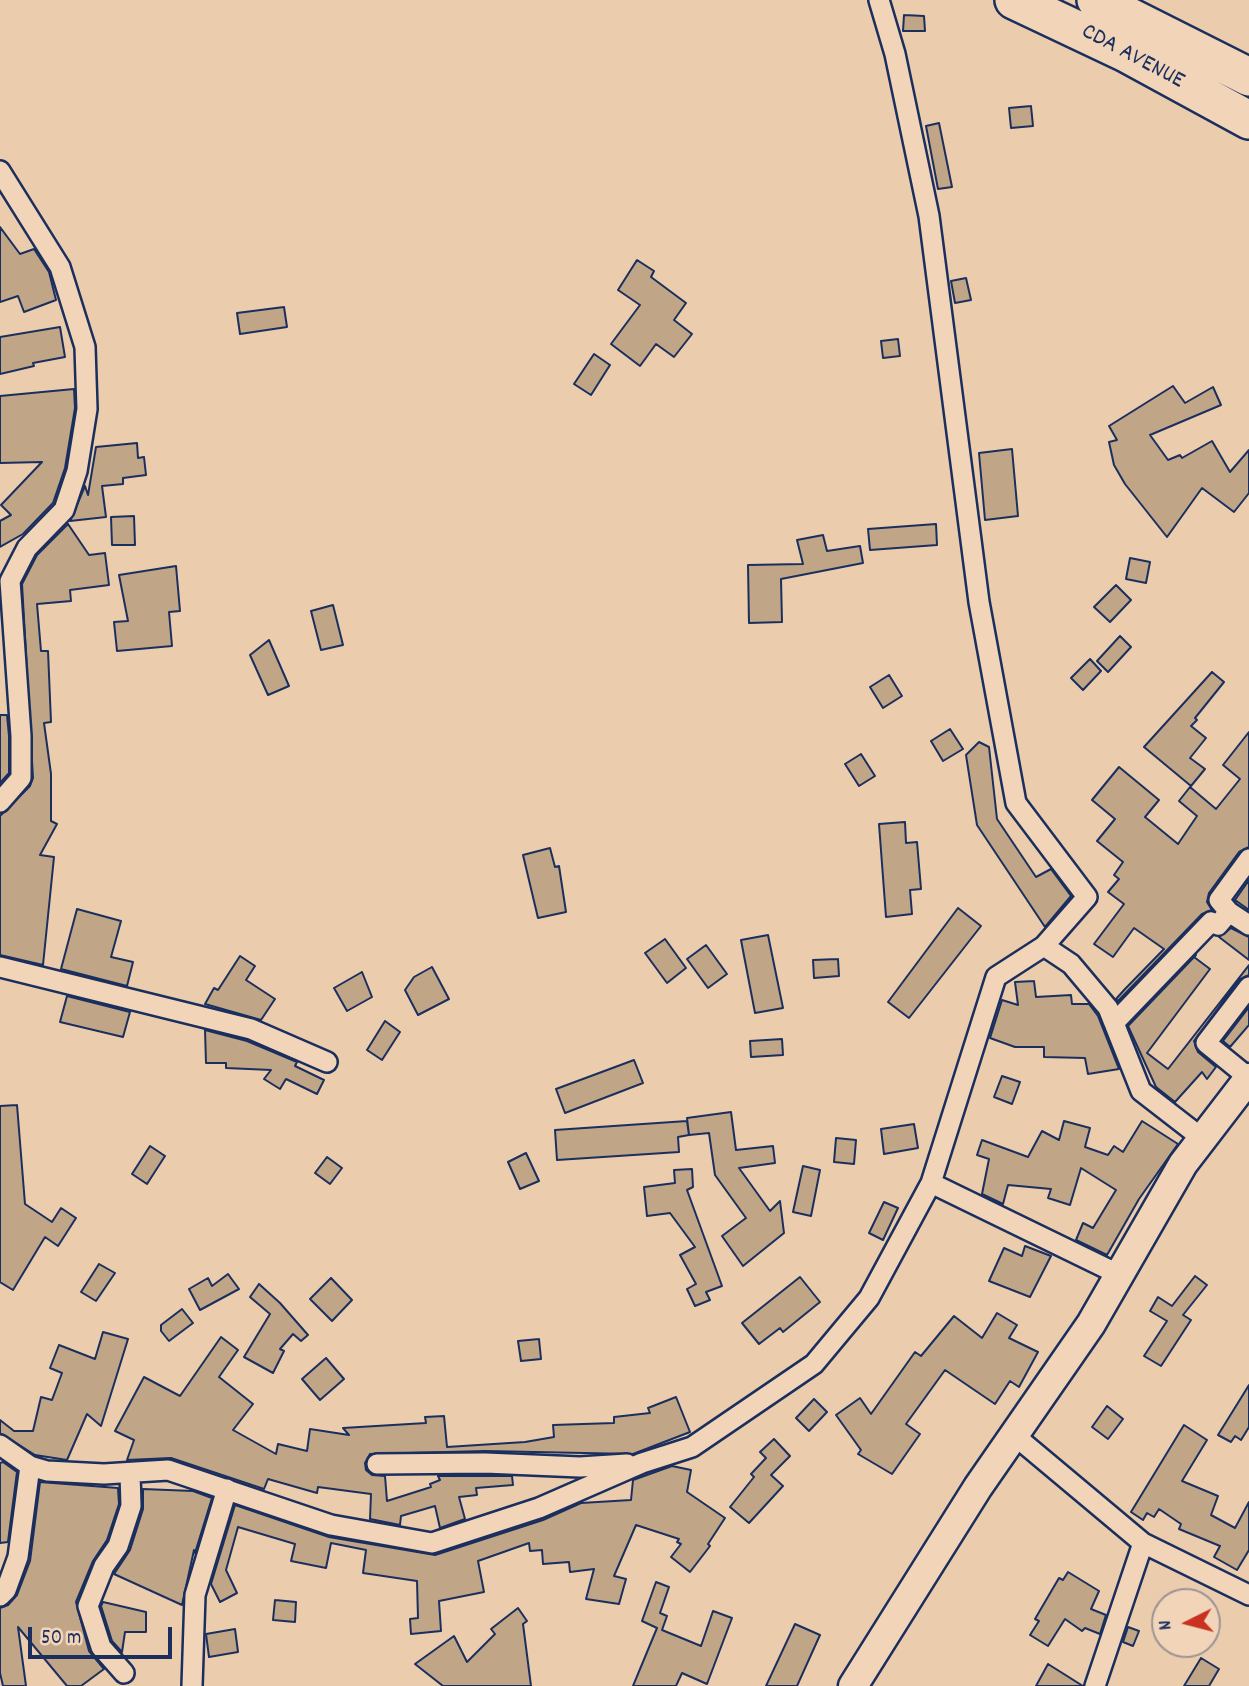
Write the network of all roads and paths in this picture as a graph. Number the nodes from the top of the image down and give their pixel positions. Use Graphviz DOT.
graph roads {
  1 [pos="879,0"];
  2 [pos="1014,0"];
  3 [pos="1060,0"];
  4 [pos="1096,0"];
  5 [pos="1110,0"];
  6 [pos="1249,69"];
  7 [pos="1249,77"];
  8 [pos="1249,98"];
  9 [pos="1249,120"];
  10 [pos="0,171"];
  11 [pos="0,802"];
  12 [pos="1249,859"];
  13 [pos="1229,912"];
  14 [pos="1249,925"];
  15 [pos="1044,946"];
  16 [pos="0,967"];
  17 [pos="1249,987"];
  18 [pos="1114,1023"];
  19 [pos="327,1062"];
  20 [pos="1249,1078"];
  21 [pos="1203,1139"];
  22 [pos="931,1183"];
  23 [pos="1120,1275"];
  24 [pos="1014,1435"];
  25 [pos="0,1445"];
  26 [pos="642,1463"];
  27 [pos="377,1464"];
  28 [pos="30,1466"];
  29 [pos="130,1473"];
  30 [pos="227,1489"];
  31 [pos="1143,1543"];
  32 [pos="1249,1595"];
  33 [pos="0,1596"];
  34 [pos="124,1673"];
  35 [pos="192,1686"];
  36 [pos="853,1686"];
  37 [pos="1095,1686"];
  1 -- 15 [label="street"];
  2 -- 9 [label="highway, CDA AVENUE"];
  3 -- 8 [label="highway"];
  4 -- 7 [label="highway"];
  5 -- 6 [label="highway, CDA AVENUE"];
  10 -- 11 [label="street"];
  12 -- 13 [label="street"];
  13 -- 14 [label="street"];
  13 -- 18 [label="street"];
  15 -- 18 [label="street"];
  15 -- 22 [label="street"];
  16 -- 19 [label="street"];
  17 -- 20 [label="street"];
  18 -- 21 [label="street"];
  20 -- 21 [label="main road"];
  21 -- 23 [label="main road"];
  22 -- 23 [label="street"];
  22 -- 26 [label="street"];
  23 -- 24 [label="main road"];
  24 -- 31 [label="street"];
  24 -- 36 [label="main road"];
  25 -- 28 [label="street"];
  26 -- 27 [label="street"];
  26 -- 30 [label="street"];
  28 -- 29 [label="street"];
  28 -- 33 [label="street"];
  29 -- 30 [label="street"];
  29 -- 34 [label="street"];
  30 -- 35 [label="street"];
  31 -- 32 [label="street"];
  31 -- 37 [label="street"];
}
